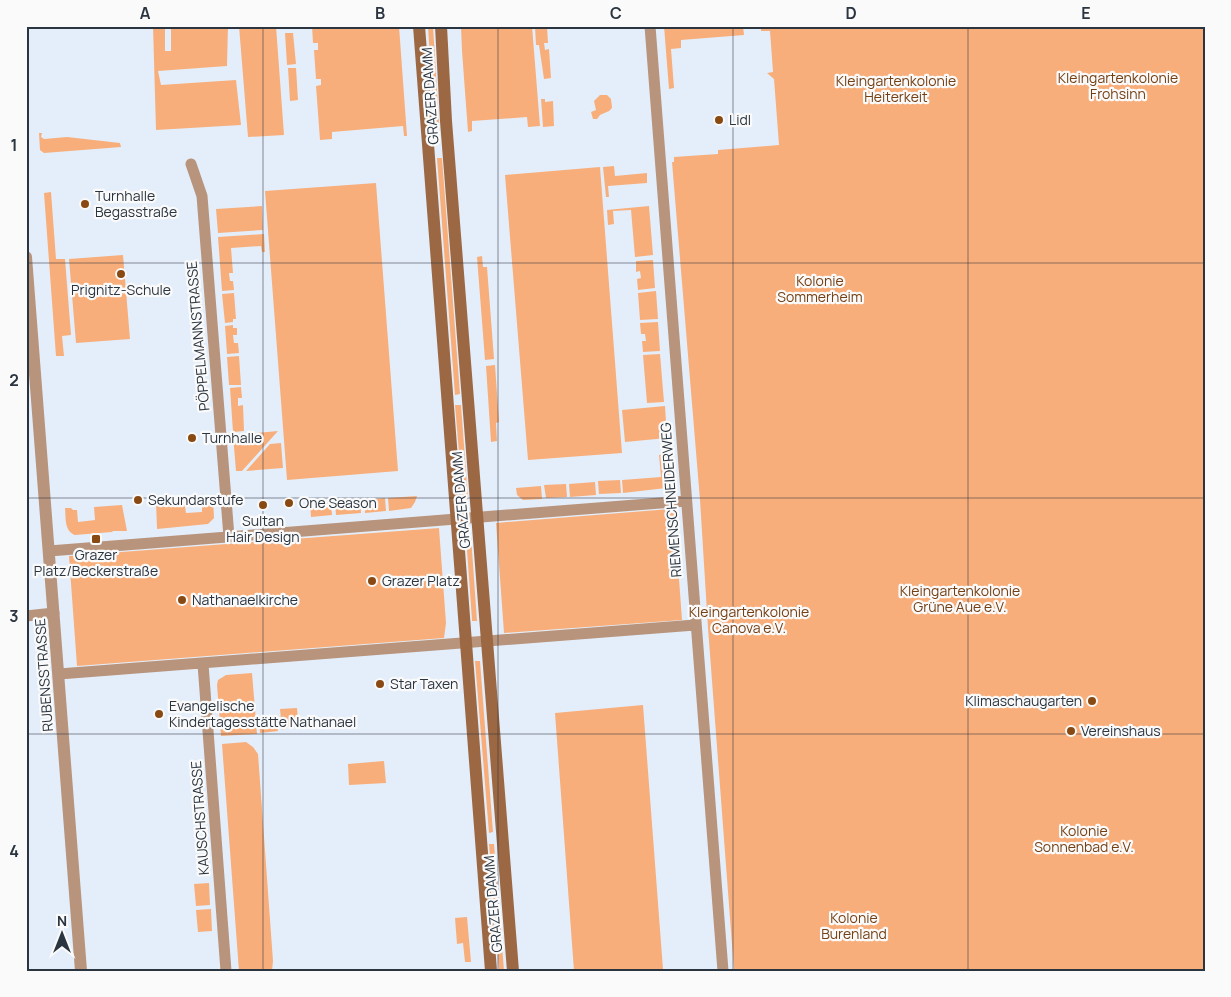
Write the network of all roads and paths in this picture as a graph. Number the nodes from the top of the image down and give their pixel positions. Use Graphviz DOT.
graph roads {
  1 [pos="419,26"];
  2 [pos="441,26"];
  3 [pos="650,26"];
  4 [pos="448,139"];
  5 [pos="427,141"];
  6 [pos="191,164"];
  7 [pos="26,257"];
  8 [pos="686,501"];
  9 [pos="477,518"];
  10 [pos="457,519"];
  11 [pos="229,536"];
  12 [pos="49,551"];
  13 [pos="54,613"];
  14 [pos="26,616"];
  15 [pos="695,625"];
  16 [pos="487,642"];
  17 [pos="466,644"];
  18 [pos="203,664"];
  19 [pos="59,674"];
  20 [pos="82,971"];
  21 [pos="226,971"];
  22 [pos="491,971"];
  23 [pos="513,971"];
  24 [pos="723,971"];
  1 -- 5 [label="main road, GRAZER DAMM"];
  2 -- 4 [label="main road, GRAZER DAMM"];
  3 -- 8 [label="street, RIEMENSCHNEIDERWEG"];
  4 -- 5 [label="main road"];
  4 -- 9 [label="main road, GRAZER DAMM"];
  5 -- 10 [label="main road, GRAZER DAMM"];
  6 -- 11 [label="street, PÖPPELMANNSTRASSE"];
  7 -- 12 [label="street, RUBENSSTRASSE"];
  8 -- 9 [label="street"];
  8 -- 15 [label="street, RIEMENSCHNEIDERWEG"];
  9 -- 10 [label="street"];
  9 -- 16 [label="main road, GRAZER DAMM"];
  10 -- 11 [label="street"];
  10 -- 17 [label="main road, GRAZER DAMM"];
  11 -- 12 [label="street"];
  12 -- 13 [label="street, RUBENSSTRASSE"];
  13 -- 14 [label="street"];
  13 -- 19 [label="street, RUBENSSTRASSE"];
  15 -- 16 [label="street"];
  15 -- 24 [label="street, RIEMENSCHNEIDERWEG"];
  16 -- 17 [label="street"];
  16 -- 23 [label="main road, GRAZER DAMM"];
  17 -- 18 [label="street"];
  17 -- 22 [label="main road, GRAZER DAMM"];
  18 -- 19 [label="street"];
  18 -- 21 [label="street, KAUSCHSTRASSE"];
  19 -- 20 [label="street, RUBENSSTRASSE"];
}
